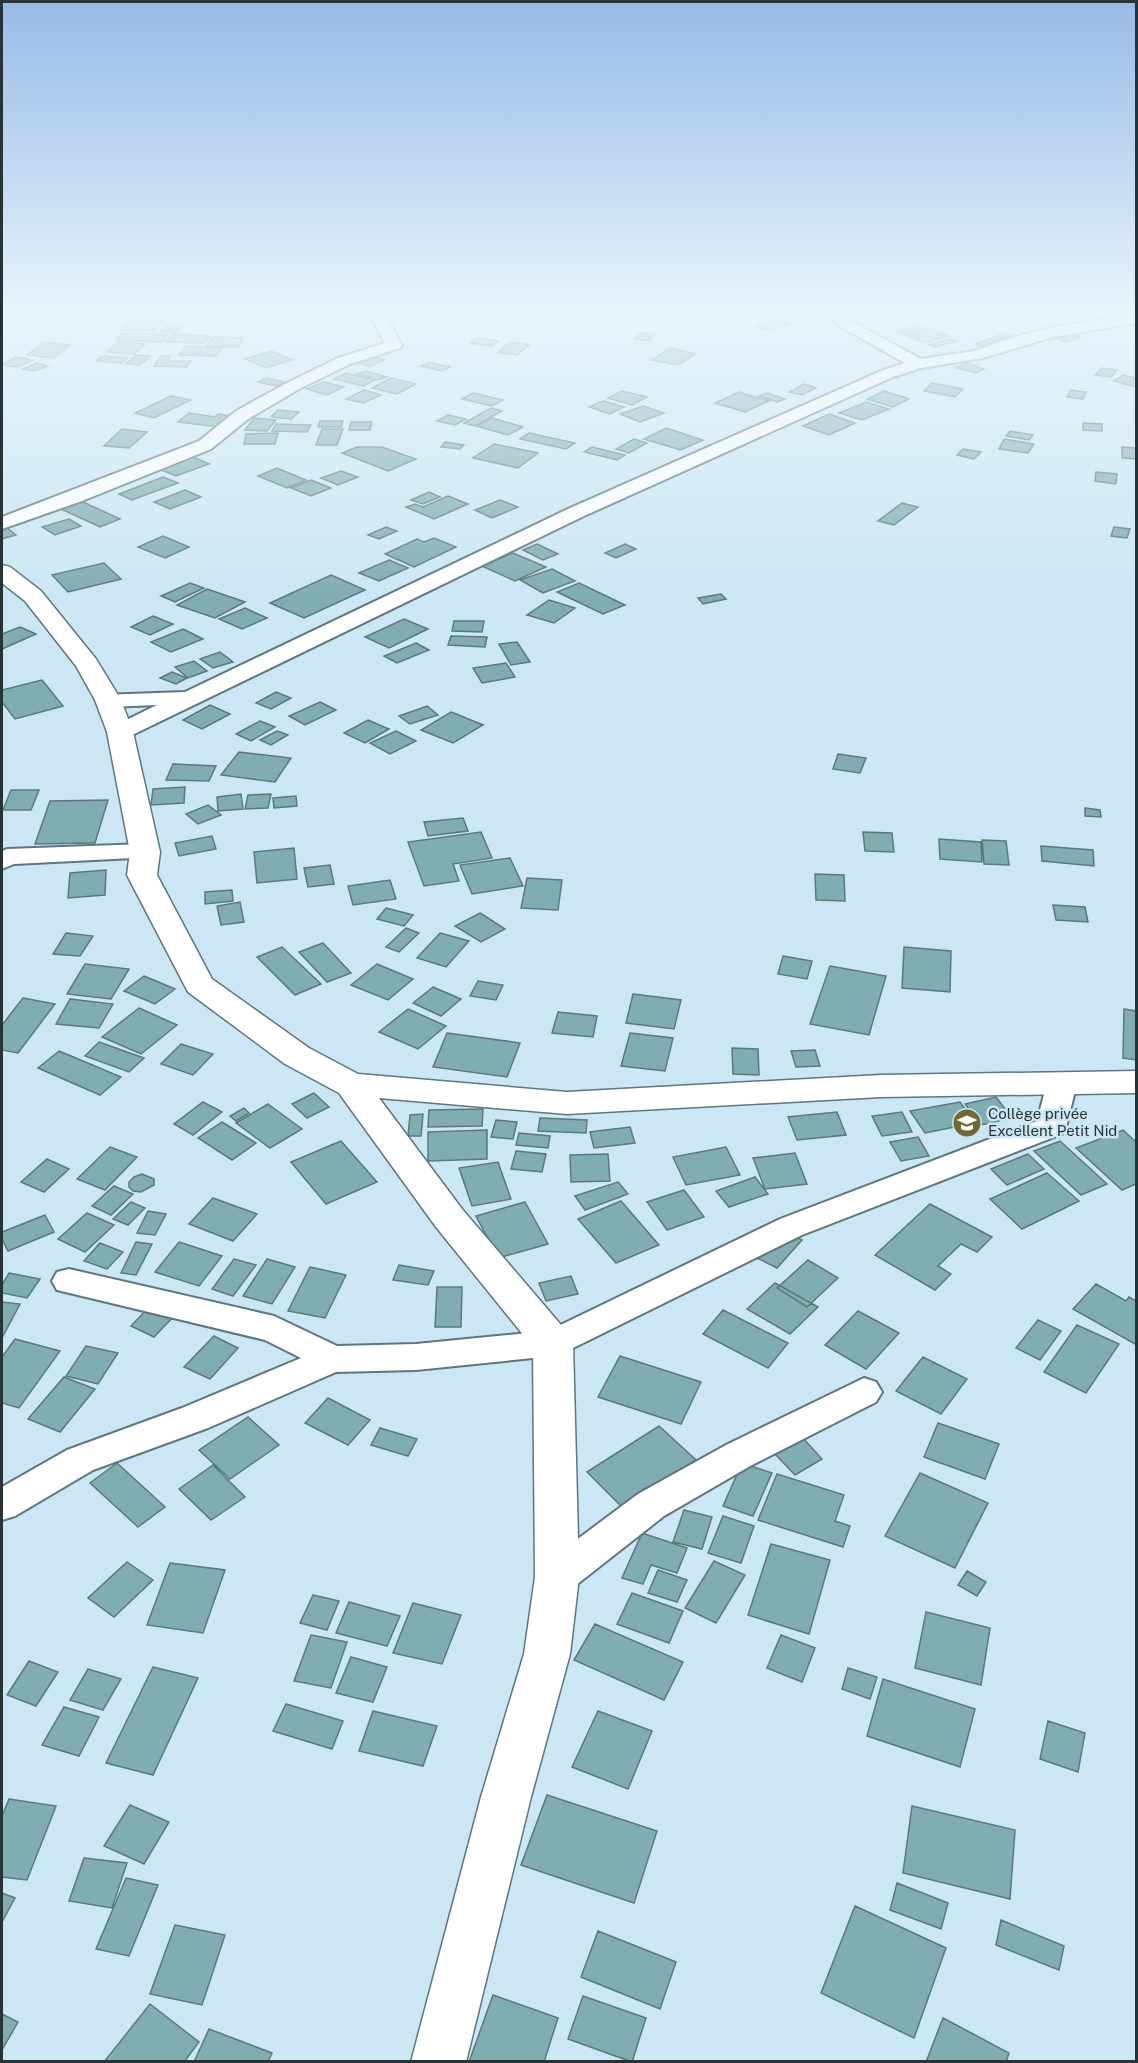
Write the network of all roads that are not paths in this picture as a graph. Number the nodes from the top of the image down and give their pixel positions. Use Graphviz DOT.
graph roads {
  1 [pos="260,405"];
  2 [pos="816,405"];
  3 [pos="2,523"];
  4 [pos="2,572"];
  5 [pos="192,698"];
  6 [pos="108,700"];
  7 [pos="120,732"];
  8 [pos="145,852"];
  9 [pos="2,862"];
  10 [pos="1137,1082"];
  11 [pos="1062,1083"];
  12 [pos="351,1085"];
  13 [pos="69,1281"];
  14 [pos="553,1343"];
  15 [pos="333,1359"];
  16 [pos="864,1392"];
  17 [pos="2,1505"];
  18 [pos="557,1577"];
  19 [pos="438,2061"];
  1 -- 3 [label="street"];
  2 -- 5 [label="street"];
  4 -- 6 [label="street"];
  5 -- 6 [label="street"];
  5 -- 7 [label="street"];
  6 -- 7 [label="street"];
  7 -- 8 [label="street"];
  8 -- 9 [label="street"];
  8 -- 12 [label="street"];
  10 -- 11 [label="street"];
  11 -- 12 [label="street"];
  11 -- 14 [label="street"];
  12 -- 14 [label="street"];
  13 -- 15 [label="street"];
  14 -- 15 [label="street"];
  14 -- 18 [label="street"];
  15 -- 17 [label="street"];
  16 -- 18 [label="street"];
  18 -- 19 [label="street"];
}
